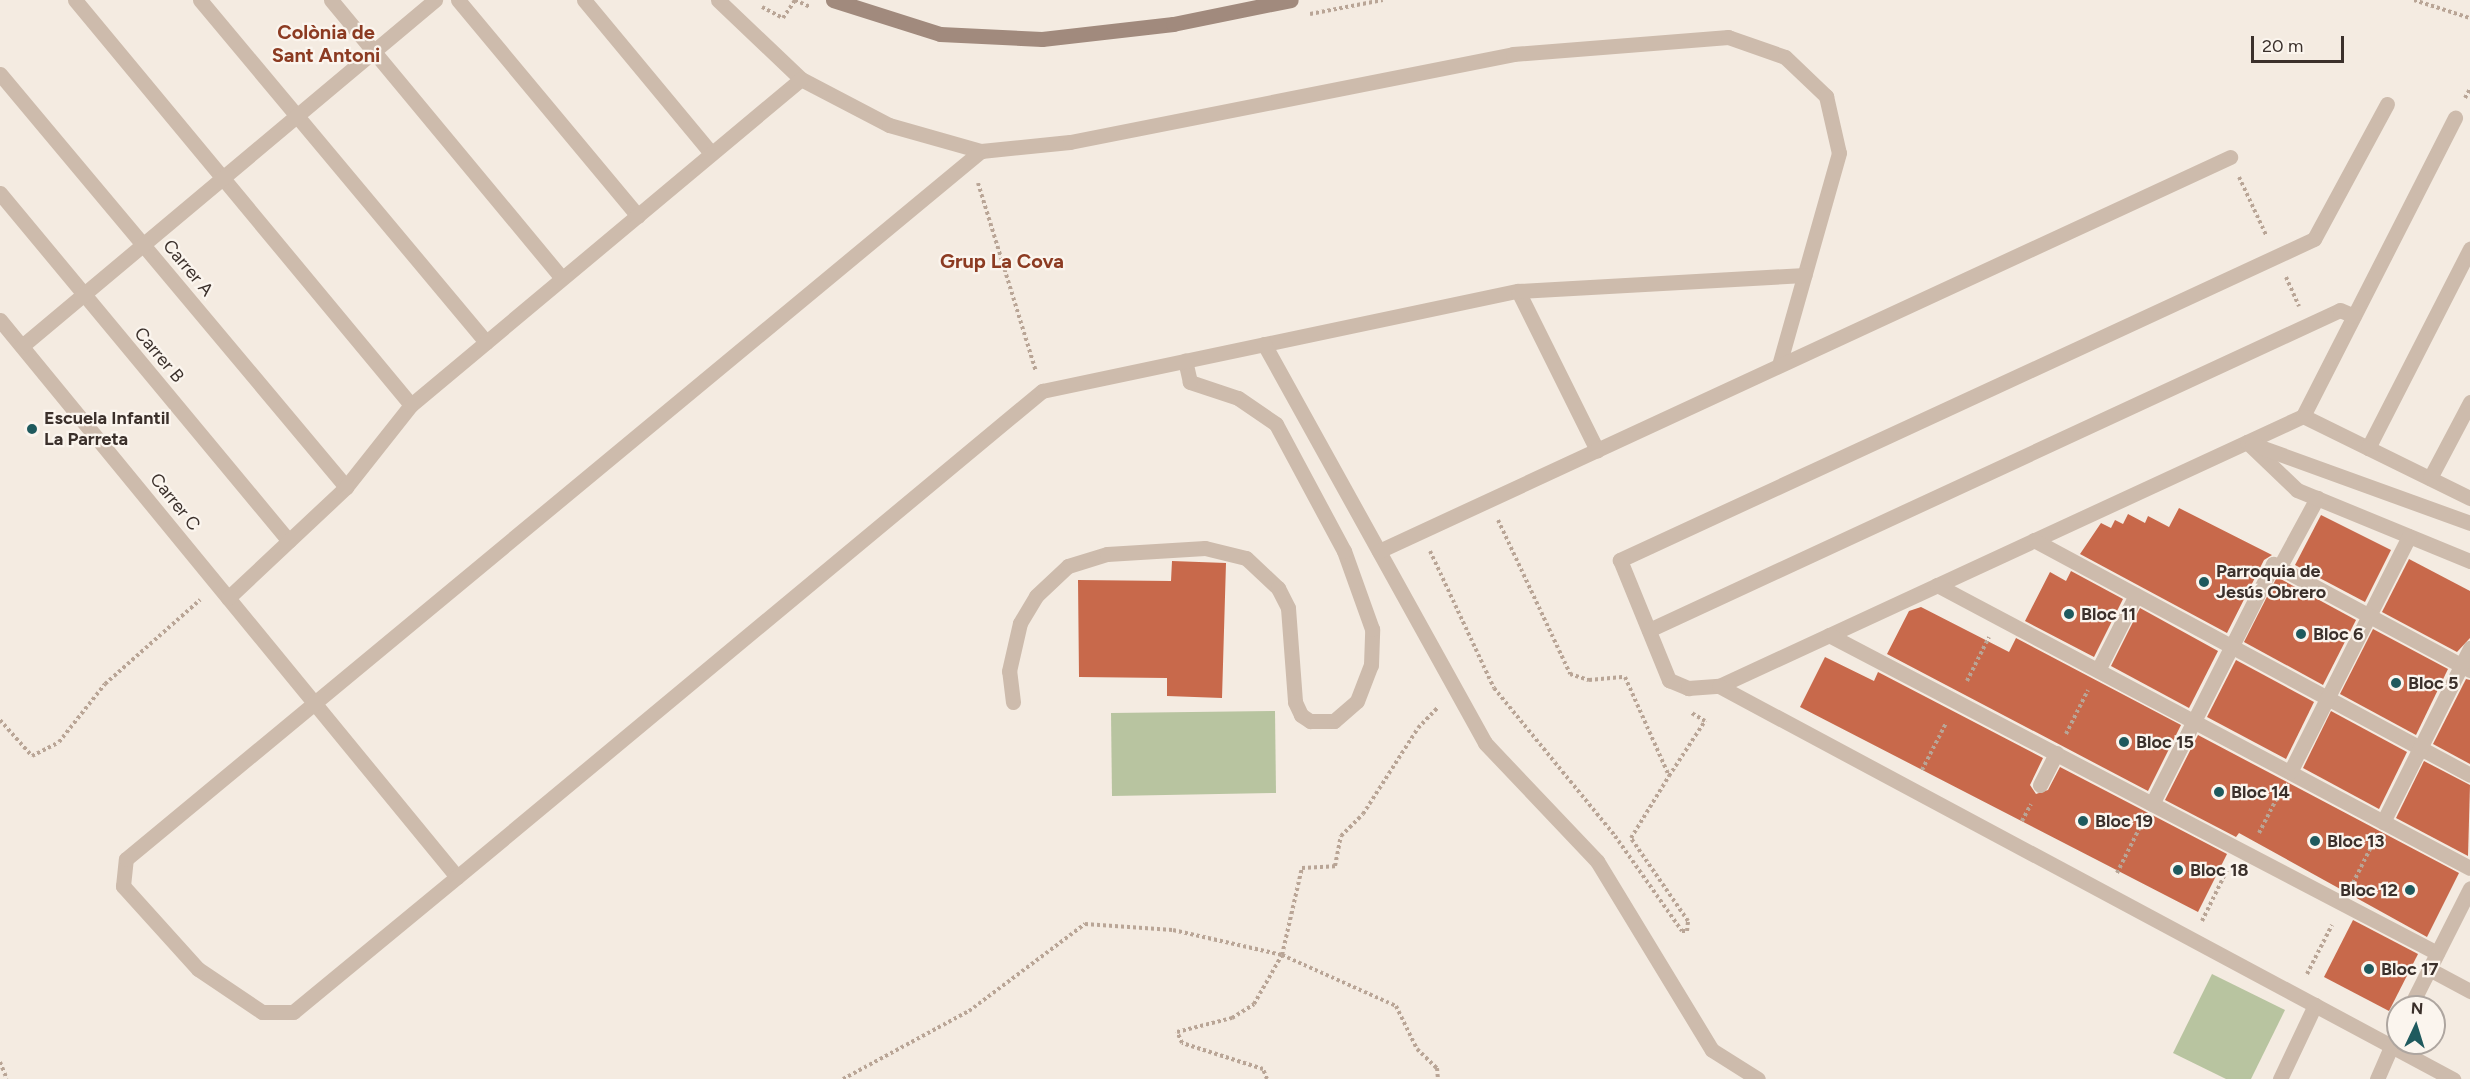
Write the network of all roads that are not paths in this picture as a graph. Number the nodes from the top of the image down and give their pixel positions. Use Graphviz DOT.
graph roads {
  1 [pos="75,0"];
  2 [pos="200,0"];
  3 [pos="331,0"];
  4 [pos="435,0"];
  5 [pos="458,0"];
  6 [pos="584,0"];
  7 [pos="718,0"];
  8 [pos="833,0"];
  9 [pos="1291,0"];
  10 [pos="848,3"];
  11 [pos="374,51"];
  12 [pos="0,75"];
  13 [pos="801,79"];
  14 [pos="2387,104"];
  15 [pos="297,116"];
  16 [pos="2455,118"];
  17 [pos="981,151"];
  18 [pos="711,153"];
  19 [pos="2230,157"];
  20 [pos="223,178"];
  21 [pos="0,193"];
  22 [pos="638,216"];
  23 [pos="143,245"];
  24 [pos="2470,249"];
  25 [pos="1805,275"];
  26 [pos="562,278"];
  27 [pos="1518,291"];
  28 [pos="84,294"];
  29 [pos="2354,316"];
  30 [pos="0,320"];
  31 [pos="486,342"];
  32 [pos="1264,344"];
  33 [pos="22,346"];
  34 [pos="1185,361"];
  35 [pos="1779,365"];
  36 [pos="2470,402"];
  37 [pos="411,405"];
  38 [pos="2303,416"];
  39 [pos="2247,442"];
  40 [pos="2368,448"];
  41 [pos="1597,450"];
  42 [pos="2430,478"];
  43 [pos="346,487"];
  44 [pos="2317,498"];
  45 [pos="2470,498"];
  46 [pos="2470,523"];
  47 [pos="2409,536"];
  48 [pos="2034,540"];
  49 [pos="289,541"];
  50 [pos="1379,551"];
  51 [pos="2470,561"];
  52 [pos="2279,568"];
  53 [pos="1937,585"];
  54 [pos="2136,595"];
  55 [pos="228,598"];
  56 [pos="2369,616"];
  57 [pos="1649,630"];
  58 [pos="1829,635"];
  59 [pos="2231,646"];
  60 [pos="2470,648"];
  61 [pos="2466,668"];
  62 [pos="2098,670"];
  63 [pos="1719,686"];
  64 [pos="2328,698"];
  65 [pos="1013,702"];
  66 [pos="314,703"];
  67 [pos="2193,721"];
  68 [pos="2420,748"];
  69 [pos="2056,753"];
  70 [pos="2290,772"];
  71 [pos="2470,775"];
  72 [pos="2040,784"];
  73 [pos="2151,804"];
  74 [pos="2383,822"];
  75 [pos="2470,868"];
  76 [pos="457,877"];
  77 [pos="2470,888"];
  78 [pos="2437,953"];
  79 [pos="2429,969"];
  80 [pos="2470,991"];
  81 [pos="2416,995"];
  82 [pos="2314,1005"];
  83 [pos="2386,1043"];
  84 [pos="2387,1055"];
  85 [pos="2408,1055"];
  86 [pos="1758,1079"];
  87 [pos="2280,1079"];
  88 [pos="2377,1079"];
  89 [pos="2453,1079"];
  1 -- 20 [label="street"];
  2 -- 15 [label="street"];
  3 -- 11 [label="street"];
  4 -- 11 [label="street"];
  5 -- 22 [label="street"];
  6 -- 18 [label="street"];
  7 -- 13 [label="street"];
  8 -- 10 [label="main road"];
  9 -- 10 [label="main road"];
  11 -- 15 [label="street"];
  11 -- 26 [label="street"];
  12 -- 23 [label="street, Carrer A"];
  13 -- 17 [label="street"];
  13 -- 18 [label="street"];
  14 -- 57 [label="street"];
  15 -- 20 [label="street"];
  15 -- 31 [label="street"];
  16 -- 29 [label="street"];
  17 -- 25 [label="street"];
  17 -- 66 [label="street"];
  18 -- 22 [label="street"];
  19 -- 35 [label="street"];
  20 -- 23 [label="street"];
  20 -- 37 [label="street"];
  21 -- 28 [label="street, Carrer B"];
  22 -- 26 [label="street"];
  23 -- 28 [label="street"];
  23 -- 43 [label="street, Carrer A"];
  24 -- 40 [label="street"];
  25 -- 27 [label="street"];
  25 -- 35 [label="street"];
  26 -- 31 [label="street"];
  27 -- 32 [label="street"];
  27 -- 41 [label="street"];
  28 -- 33 [label="street"];
  28 -- 49 [label="street, Carrer B"];
  29 -- 38 [label="street"];
  29 -- 57 [label="street"];
  30 -- 33 [label="street, Carrer C"];
  31 -- 37 [label="street"];
  32 -- 34 [label="street"];
  32 -- 50 [label="street"];
  33 -- 55 [label="street, Carrer C"];
  34 -- 65 [label="street"];
  34 -- 76 [label="street"];
  35 -- 41 [label="street"];
  36 -- 42 [label="street"];
  37 -- 43 [label="street"];
  38 -- 39 [label="street"];
  38 -- 40 [label="street"];
  39 -- 44 [label="street"];
  39 -- 46 [label="street"];
  39 -- 48 [label="street"];
  40 -- 42 [label="street"];
  41 -- 50 [label="street"];
  42 -- 45 [label="street"];
  43 -- 49 [label="street"];
  44 -- 47 [label="street"];
  44 -- 52 [label="street"];
  47 -- 51 [label="street"];
  47 -- 56 [label="street"];
  48 -- 53 [label="street"];
  48 -- 54 [label="street"];
  49 -- 55 [label="street"];
  50 -- 86 [label="street"];
  52 -- 56 [label="street"];
  52 -- 59 [label="street"];
  53 -- 58 [label="street"];
  53 -- 62 [label="street"];
  54 -- 59 [label="street"];
  54 -- 62 [label="street"];
  55 -- 66 [label="street, Carrer C"];
  56 -- 61 [label="street"];
  56 -- 64 [label="street"];
  57 -- 63 [label="street"];
  58 -- 63 [label="street"];
  58 -- 69 [label="street"];
  59 -- 64 [label="street"];
  59 -- 67 [label="street"];
  60 -- 61 [label="street"];
  61 -- 68 [label="street"];
  62 -- 67 [label="street"];
  63 -- 82 [label="street"];
  64 -- 68 [label="street"];
  64 -- 70 [label="street"];
  66 -- 76 [label="street, Carrer C"];
  66 -- 76 [label="street"];
  67 -- 70 [label="street"];
  67 -- 73 [label="street"];
  68 -- 71 [label="street"];
  68 -- 74 [label="street"];
  69 -- 72 [label="street"];
  69 -- 73 [label="street"];
  70 -- 74 [label="street"];
  73 -- 78 [label="street"];
  74 -- 75 [label="street"];
  77 -- 78 [label="street"];
  78 -- 79 [label="street"];
  79 -- 80 [label="street"];
  79 -- 81 [label="street"];
  82 -- 83 [label="street"];
  82 -- 87 [label="street"];
  84 -- 88 [label="street"];
  85 -- 89 [label="street"];
}
